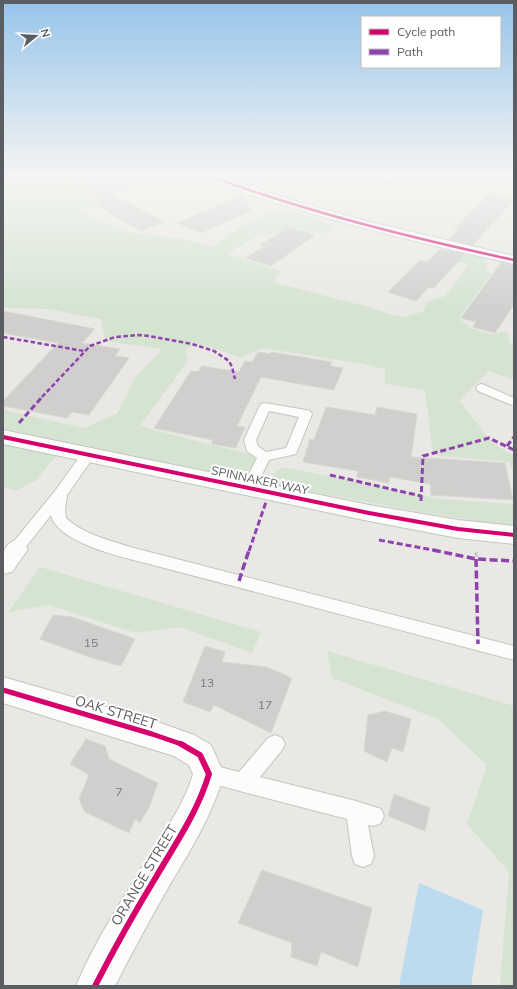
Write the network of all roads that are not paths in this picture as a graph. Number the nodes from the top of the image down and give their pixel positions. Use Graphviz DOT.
graph roads {
  1 [pos="356,223"];
  2 [pos="514,260"];
  3 [pos="482,388"];
  4 [pos="514,402"];
  5 [pos="3,437"];
  6 [pos="88,455"];
  7 [pos="264,457"];
  8 [pos="249,488"];
  9 [pos="60,494"];
  10 [pos="514,535"];
  11 [pos="9,557"];
  12 [pos="514,653"];
  13 [pos="3,690"];
  14 [pos="275,744"];
  15 [pos="209,774"];
  16 [pos="243,783"];
  17 [pos="363,856"];
  18 [pos="95,986"];
  1 -- 2 [label="street"];
  3 -- 4 [label="lane"];
  5 -- 6 [label="street, SPINNAKER WAY"];
  6 -- 8 [label="street, SPINNAKER WAY"];
  6 -- 9 [label="lane"];
  7 -- 7 [label="lane"];
  7 -- 8 [label="lane"];
  8 -- 10 [label="street, SPINNAKER WAY"];
  9 -- 11 [label="lane"];
  9 -- 12 [label="lane"];
  13 -- 15 [label="street, OAK STREET"];
  14 -- 16 [label="lane"];
  15 -- 16 [label="lane"];
  15 -- 18 [label="street, ORANGE STREET"];
  16 -- 17 [label="lane"];
}
